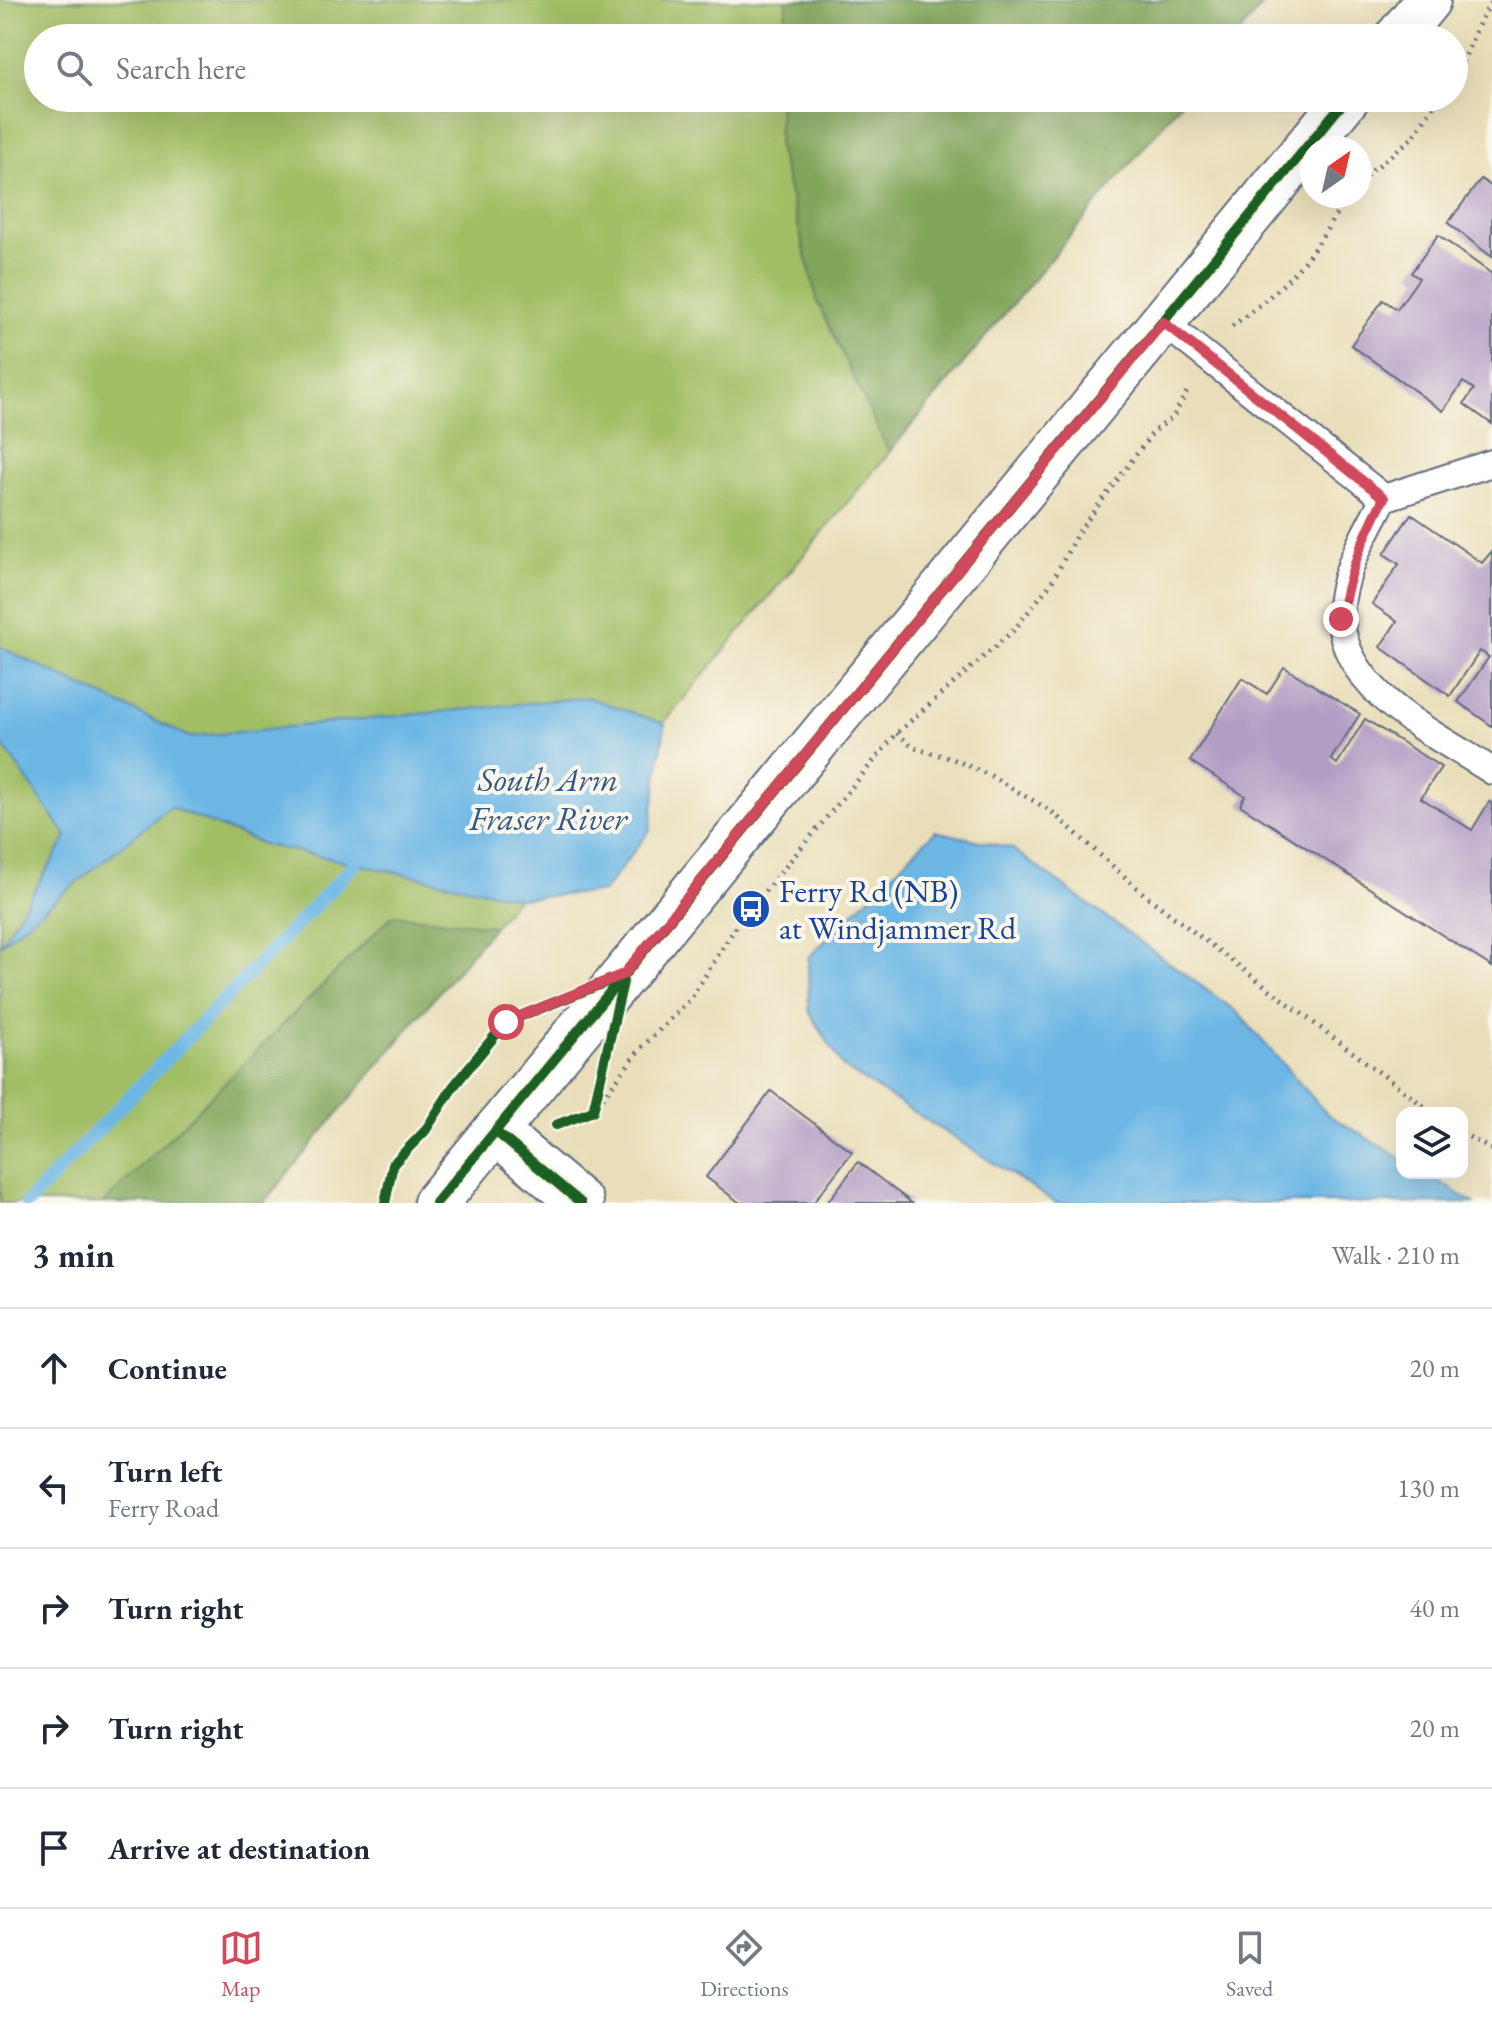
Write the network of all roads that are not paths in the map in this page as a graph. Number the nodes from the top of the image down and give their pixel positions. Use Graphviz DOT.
graph roads {
  1 [pos="1428,0"];
  2 [pos="1408,24"];
  3 [pos="1336,112"];
  4 [pos="1163,322"];
  5 [pos="1492,463"];
  6 [pos="1384,498"];
  7 [pos="1492,771"];
  8 [pos="495,1131"];
  9 [pos="436,1203"];
  10 [pos="581,1203"];
  1 -- 2 [label="street"];
  3 -- 4 [label="street"];
  4 -- 6 [label="lane"];
  4 -- 8 [label="street"];
  5 -- 6 [label="lane"];
  6 -- 7 [label="lane"];
  8 -- 9 [label="street"];
  8 -- 10 [label="street"];
}
